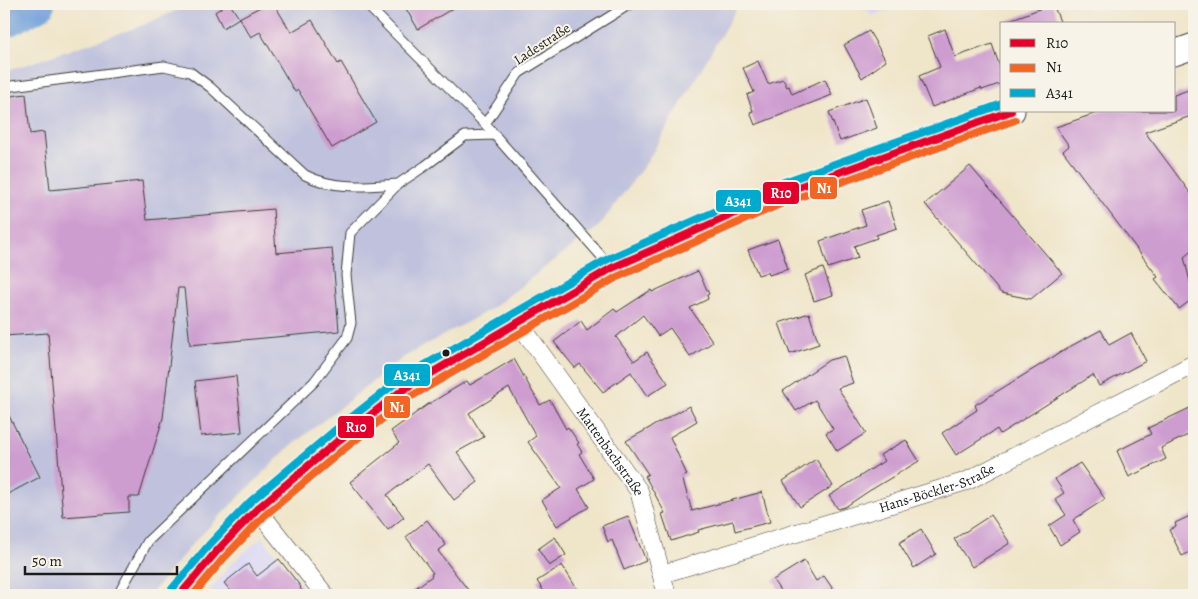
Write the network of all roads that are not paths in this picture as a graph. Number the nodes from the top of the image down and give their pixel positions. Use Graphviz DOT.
graph roads {
  1 [pos="366,4"];
  2 [pos="630,4"];
  3 [pos="1194,46"];
  4 [pos="1176,52"];
  5 [pos="4,87"];
  6 [pos="1009,112"];
  7 [pos="484,124"];
  8 [pos="494,135"];
  9 [pos="398,184"];
  10 [pos="612,268"];
  11 [pos="519,323"];
  12 [pos="1194,364"];
  13 [pos="257,509"];
  14 [pos="662,574"];
  15 [pos="118,595"];
  16 [pos="180,595"];
  17 [pos="325,595"];
  18 [pos="667,595"];
  1 -- 7 [label="lane"];
  2 -- 7 [label="lane, Ladestraße"];
  3 -- 4 [label="main road"];
  5 -- 9 [label="lane"];
  6 -- 10 [label="main road"];
  7 -- 8 [label="lane"];
  8 -- 9 [label="lane"];
  8 -- 10 [label="lane"];
  9 -- 15 [label="lane"];
  10 -- 11 [label="main road"];
  11 -- 13 [label="main road"];
  11 -- 14 [label="street, Mattenbachstraße"];
  12 -- 14 [label="street, Hans-Böckler-Straße"];
  13 -- 16 [label="main road"];
  13 -- 17 [label="street"];
  14 -- 18 [label="street, Mattenbachstraße"];
}
